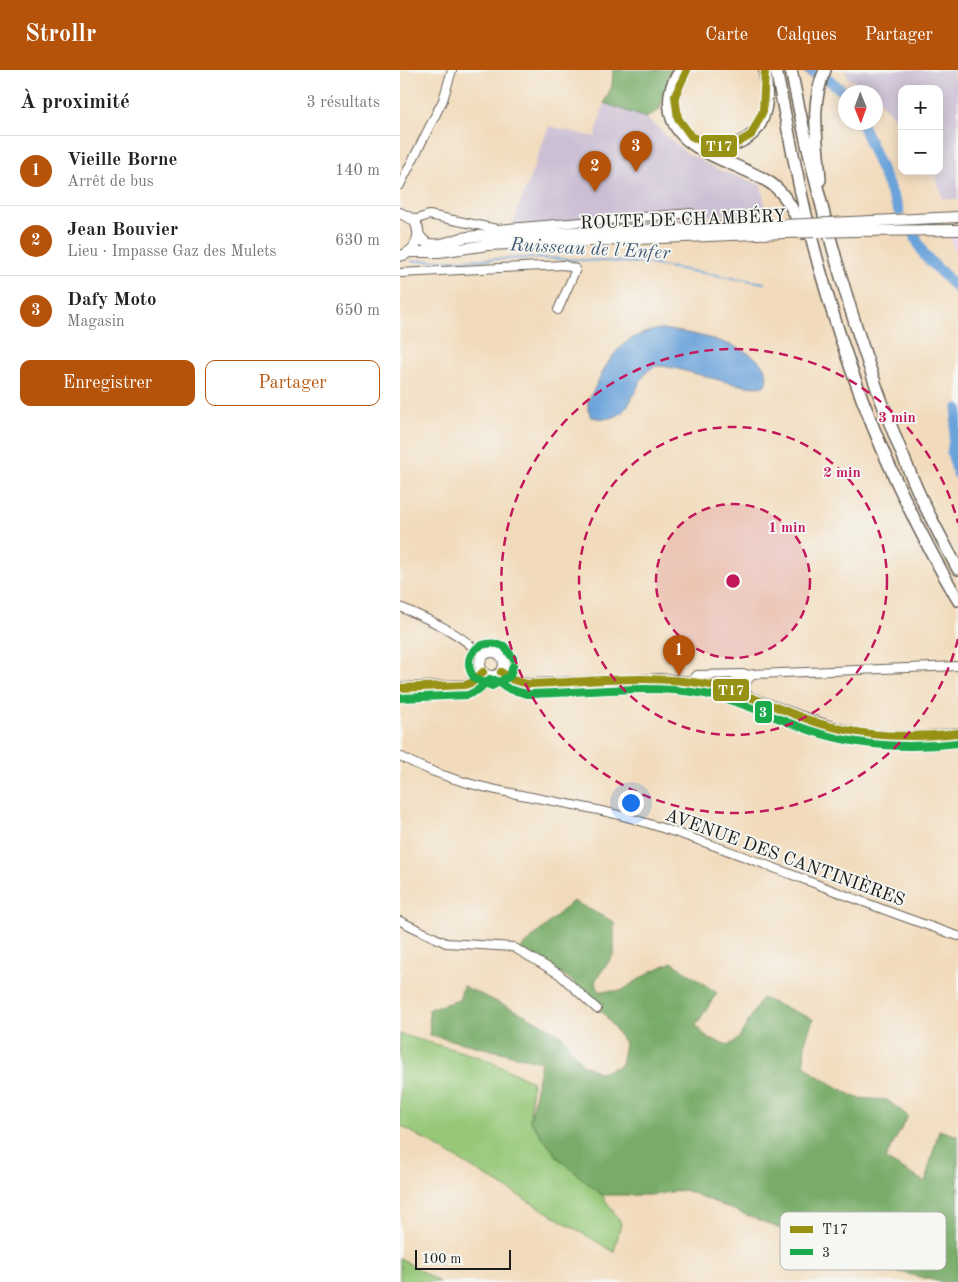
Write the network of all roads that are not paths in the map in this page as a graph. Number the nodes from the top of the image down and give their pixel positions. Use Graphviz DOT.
graph roads {
  1 [pos="452,70"];
  2 [pos="681,70"];
  3 [pos="687,70"];
  4 [pos="765,70"];
  5 [pos="776,70"];
  6 [pos="791,70"];
  7 [pos="824,70"];
  8 [pos="400,185"];
  9 [pos="822,211"];
  10 [pos="400,213"];
  11 [pos="691,213"];
  12 [pos="958,217"];
  13 [pos="414,220"];
  14 [pos="852,226"];
  15 [pos="784,229"];
  16 [pos="958,230"];
  17 [pos="419,235"];
  18 [pos="405,254"];
  19 [pos="820,271"];
  20 [pos="400,273"];
  21 [pos="558,310"];
  22 [pos="958,570"];
  23 [pos="958,600"];
  24 [pos="400,607"];
  25 [pos="482,656"];
  26 [pos="958,666"];
  27 [pos="483,672"];
  28 [pos="501,672"];
  29 [pos="752,674"];
  30 [pos="691,683"];
  31 [pos="400,688"];
  32 [pos="726,689"];
  33 [pos="752,699"];
  34 [pos="958,733"];
  35 [pos="400,756"];
  36 [pos="400,921"];
  37 [pos="958,936"];
  38 [pos="597,1009"];
  1 -- 8 [label="street"];
  2 -- 19 [label="highway"];
  3 -- 4 [label="highway"];
  5 -- 19 [label="highway"];
  6 -- 9 [label="highway"];
  7 -- 9 [label="highway"];
  9 -- 22 [label="highway"];
  10 -- 13 [label="main road"];
  11 -- 13 [label="street"];
  12 -- 14 [label="main road, ROUTE DE CHAMBÉRY"];
  13 -- 17 [label="main road"];
  14 -- 15 [label="main road, ROUTE DE CHAMBÉRY, bridge"];
  14 -- 16 [label="main road, ROUTE DE CHAMBÉRY"];
  15 -- 17 [label="main road, ROUTE DE CHAMBÉRY"];
  15 -- 18 [label="main road, ROUTE DE CHAMBÉRY"];
  17 -- 18 [label="main road"];
  19 -- 23 [label="highway"];
  20 -- 21 [label="street"];
  24 -- 25 [label="street"];
  25 -- 27 [label="main road"];
  25 -- 28 [label="main road"];
  26 -- 29 [label="street"];
  27 -- 28 [label="main road"];
  27 -- 31 [label="main road"];
  28 -- 30 [label="main road"];
  29 -- 30 [label="street"];
  29 -- 32 [label="street"];
  29 -- 33 [label="street"];
  30 -- 32 [label="main road"];
  32 -- 33 [label="main road"];
  33 -- 34 [label="main road"];
  35 -- 37 [label="street, AVENUE DES CANTINIÈRES"];
  36 -- 38 [label="street"];
}
